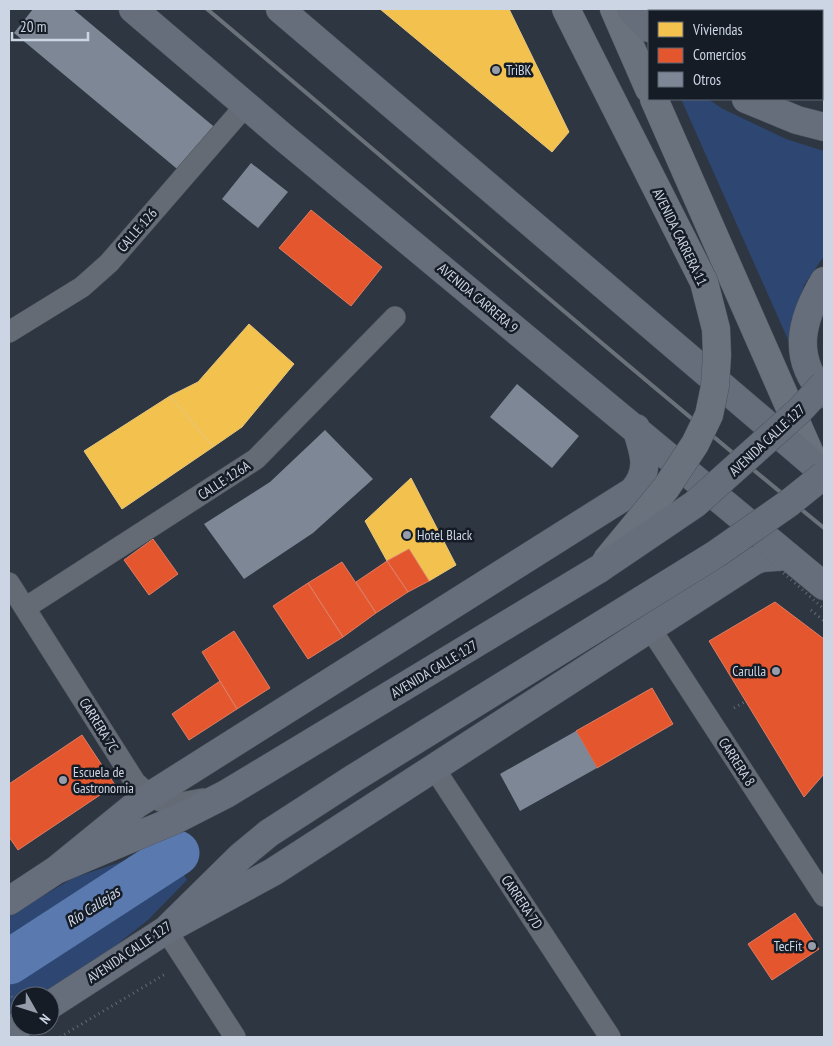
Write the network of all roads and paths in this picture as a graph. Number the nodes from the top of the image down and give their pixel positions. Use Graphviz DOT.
graph roads {
  1 [pos="133,9"];
  2 [pos="280,9"];
  3 [pos="566,9"];
  4 [pos="614,9"];
  5 [pos="631,9"];
  6 [pos="648,27"];
  7 [pos="648,87"];
  8 [pos="654,100"];
  9 [pos="748,100"];
  10 [pos="246,105"];
  11 [pos="824,127"];
  12 [pos="824,281"];
  13 [pos="396,317"];
  14 [pos="9,332"];
  15 [pos="824,384"];
  16 [pos="824,394"];
  17 [pos="636,428"];
  18 [pos="821,471"];
  19 [pos="756,548"];
  20 [pos="788,556"];
  21 [pos="599,569"];
  22 [pos="9,583"];
  23 [pos="824,586"];
  24 [pos="25,608"];
  25 [pos="824,608"];
  26 [pos="810,609"];
  27 [pos="824,621"];
  28 [pos="650,628"];
  29 [pos="746,701"];
  30 [pos="734,708"];
  31 [pos="434,768"];
  32 [pos="226,794"];
  33 [pos="150,796"];
  34 [pos="56,870"];
  35 [pos="824,896"];
  36 [pos="9,901"];
  37 [pos="166,930"];
  38 [pos="186,962"];
  39 [pos="60,999"];
  40 [pos="60,1037"];
  41 [pos="234,1037"];
  42 [pos="610,1037"];
  1 -- 10 [label="main road, AVENIDA CARRERA 9"];
  2 -- 18 [label="main road"];
  3 -- 21 [label="main road, AVENIDA CARRERA 11, bridge"];
  4 -- 7 [label="main road"];
  5 -- 6 [label="main road"];
  8 -- 18 [label="main road"];
  9 -- 11 [label="main road"];
  10 -- 14 [label="street, CALLE 126"];
  10 -- 17 [label="main road, AVENIDA CARRERA 9"];
  12 -- 16 [label="main road"];
  13 -- 24 [label="street, CALLE 126A"];
  15 -- 21 [label="main road, AVENIDA CALLE 127, bridge"];
  17 -- 20 [label="main road, AVENIDA CARRERA 9"];
  17 -- 33 [label="main road"];
  18 -- 37 [label="main road, AVENIDA CALLE 127, bridge"];
  19 -- 25 [label="path, bridge"];
  20 -- 23 [label="main road, AVENIDA CARRERA 9"];
  20 -- 28 [label="main road"];
  21 -- 32 [label="main road, AVENIDA CALLE 127"];
  22 -- 24 [label="street, CARRERA 7C"];
  24 -- 33 [label="street, CARRERA 7C"];
  26 -- 27 [label="path"];
  28 -- 31 [label="main road"];
  28 -- 35 [label="street, CARRERA 8"];
  29 -- 30 [label="path"];
  31 -- 37 [label="main road"];
  31 -- 42 [label="street, CARRERA 7D"];
  32 -- 33 [label="street, CARRERA 7C"];
  32 -- 34 [label="main road, AVENIDA CALLE 127"];
  33 -- 34 [label="main road"];
  34 -- 36 [label="main road, AVENIDA CALLE 127"];
  37 -- 38 [label="street"];
  37 -- 39 [label="main road, AVENIDA CALLE 127"];
  38 -- 40 [label="path"];
  38 -- 41 [label="street"];
}
